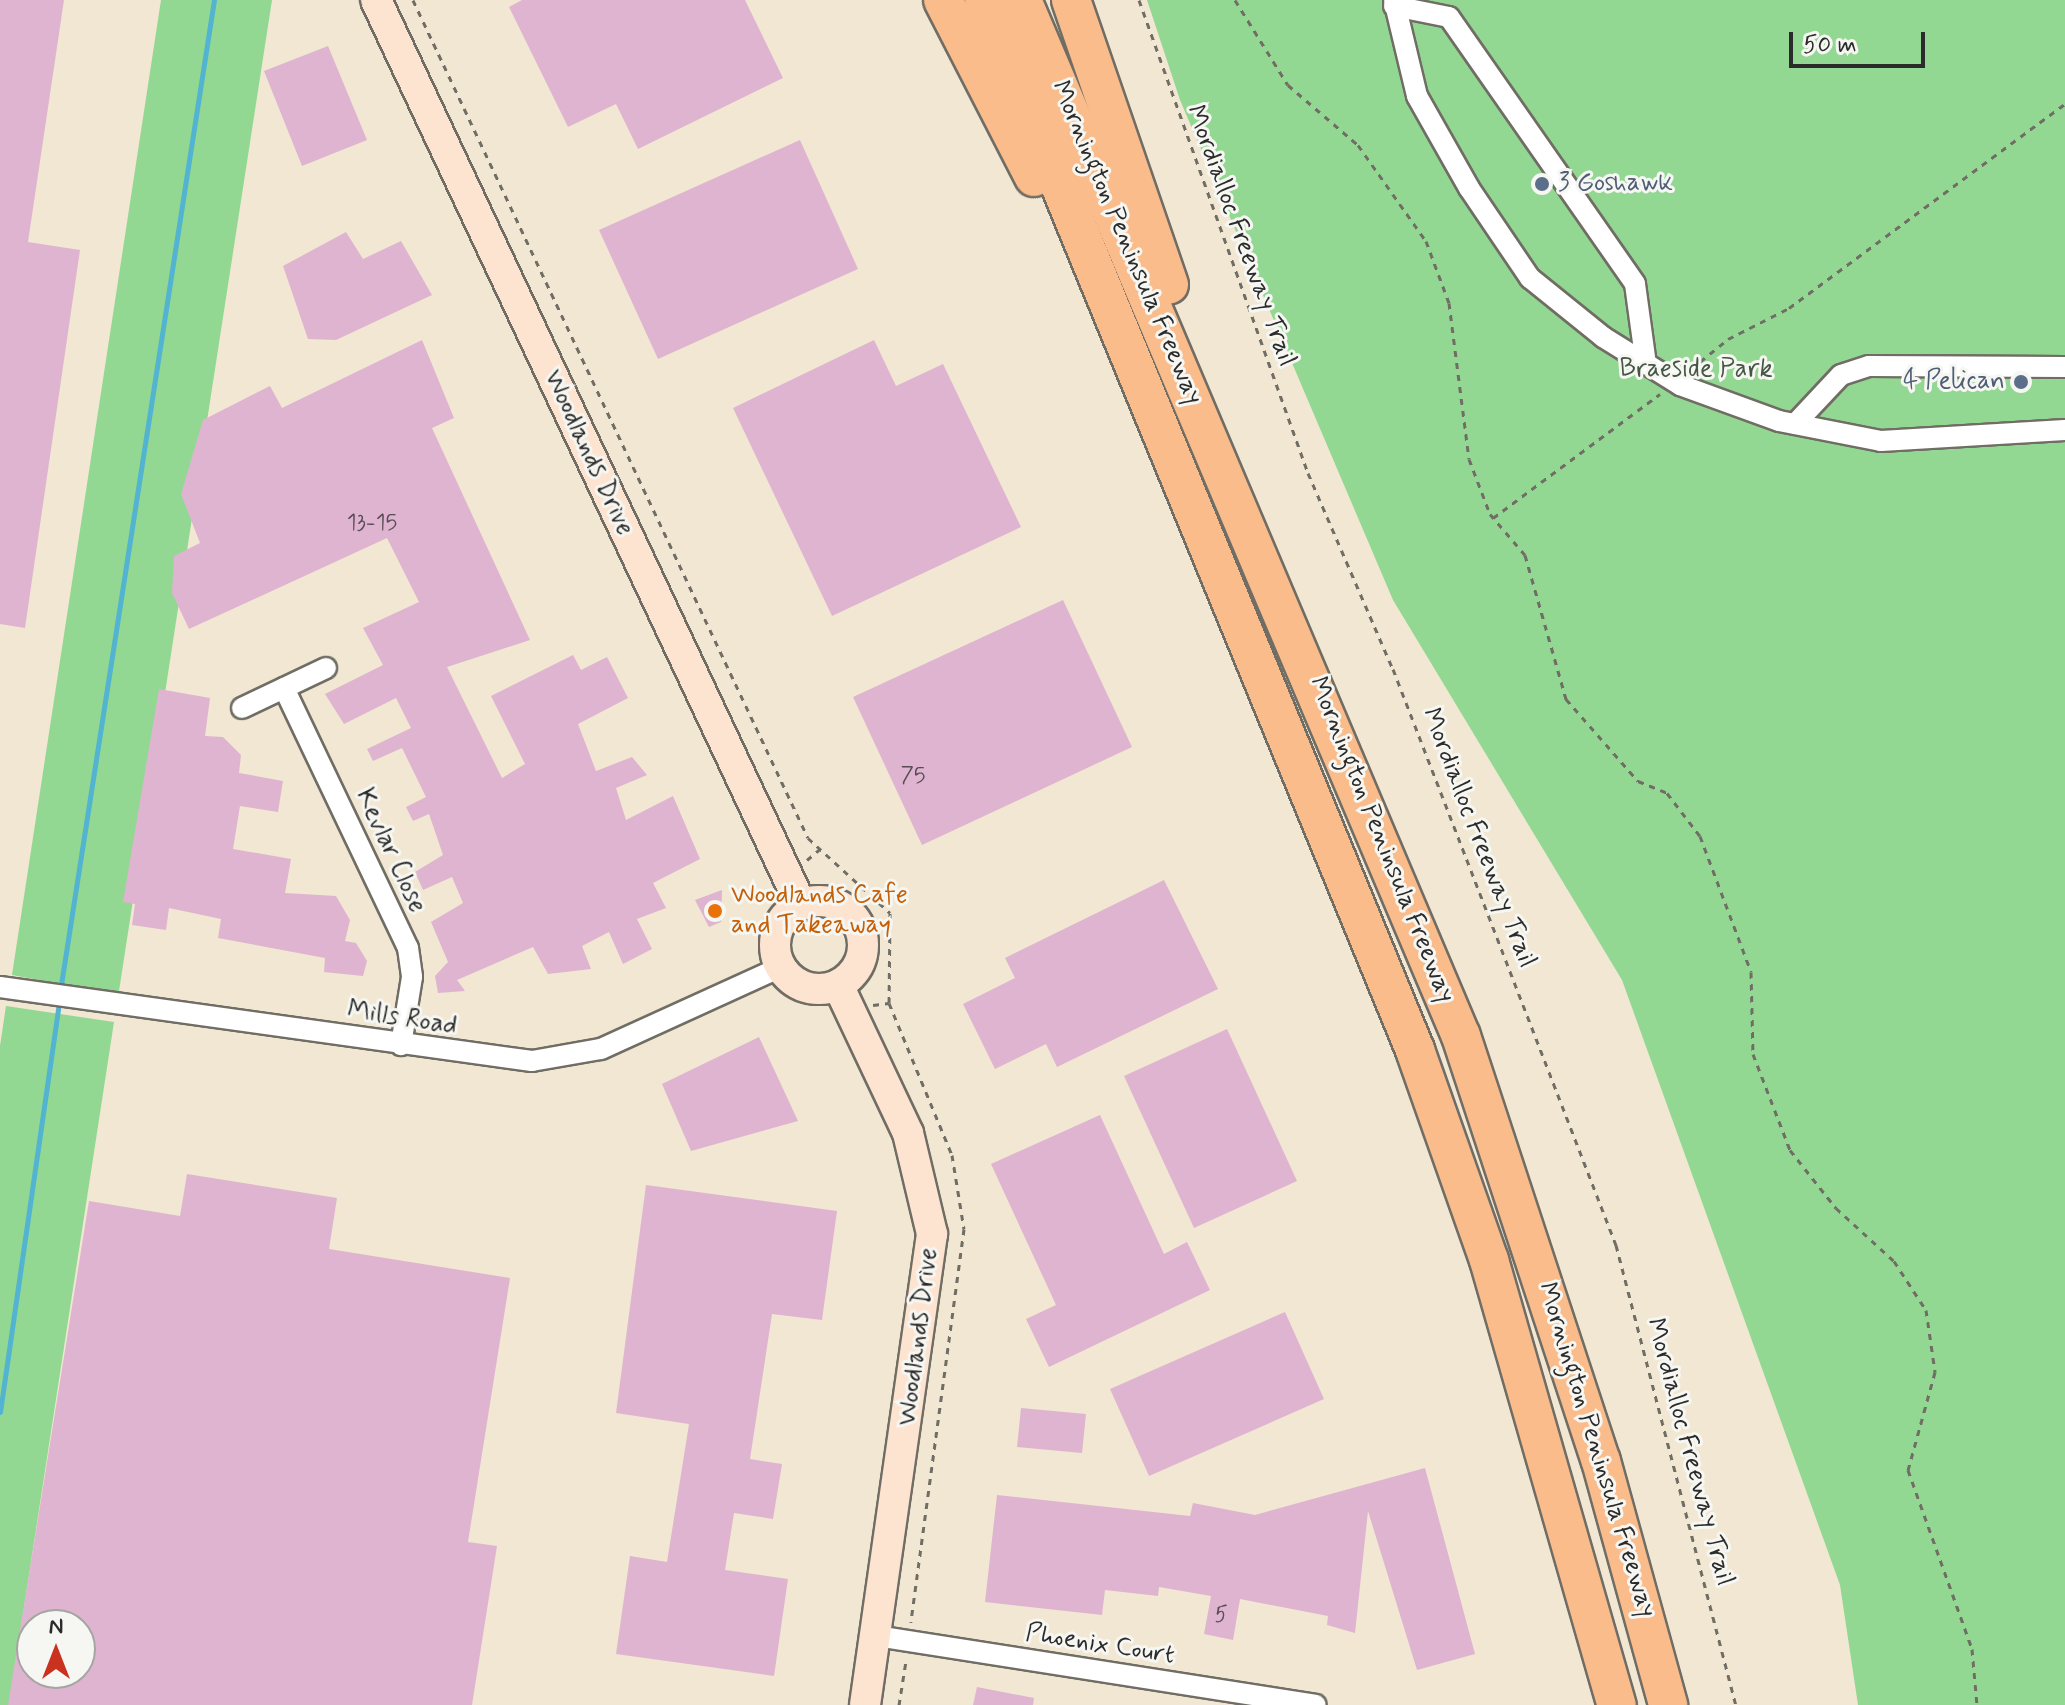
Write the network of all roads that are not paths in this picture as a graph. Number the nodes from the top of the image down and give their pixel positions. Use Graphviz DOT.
graph roads {
  1 [pos="376,0"];
  2 [pos="943,0"];
  3 [pos="984,0"];
  4 [pos="1022,0"];
  5 [pos="1071,0"];
  6 [pos="1394,3"];
  7 [pos="1646,364"];
  8 [pos="2065,367"];
  9 [pos="1160,421"];
  10 [pos="1795,424"];
  11 [pos="2065,430"];
  12 [pos="326,668"];
  13 [pos="284,688"];
  14 [pos="242,708"];
  15 [pos="801,905"];
  16 [pos="781,967"];
  17 [pos="838,985"];
  18 [pos="0,987"];
  19 [pos="1461,1036"];
  20 [pos="401,1045"];
  21 [pos="876,1636"];
  22 [pos="865,1705"];
  23 [pos="1316,1705"];
  24 [pos="1617,1705"];
  25 [pos="1668,1705"];
  1 -- 15 [label="street, Woodlands Drive"];
  2 -- 9 [label="highway"];
  3 -- 9 [label="highway, Mornington Peninsula Freeway"];
  4 -- 19 [label="highway, Mornington Peninsula Freeway"];
  5 -- 19 [label="highway"];
  6 -- 7 [label="street"];
  6 -- 7 [label="street"];
  7 -- 10 [label="street"];
  8 -- 10 [label="street"];
  9 -- 24 [label="highway, Mornington Peninsula Freeway"];
  10 -- 11 [label="street"];
  12 -- 13 [label="street"];
  13 -- 14 [label="street"];
  13 -- 20 [label="street, Kevlar Close"];
  15 -- 16 [label="street"];
  15 -- 17 [label="street"];
  16 -- 17 [label="street"];
  16 -- 20 [label="street, Mills Road"];
  17 -- 21 [label="street, Woodlands Drive"];
  18 -- 20 [label="street, Mills Road"];
  19 -- 25 [label="highway, Mornington Peninsula Freeway"];
  21 -- 22 [label="street, Woodlands Drive"];
  21 -- 23 [label="street, Phoenix Court"];
}
